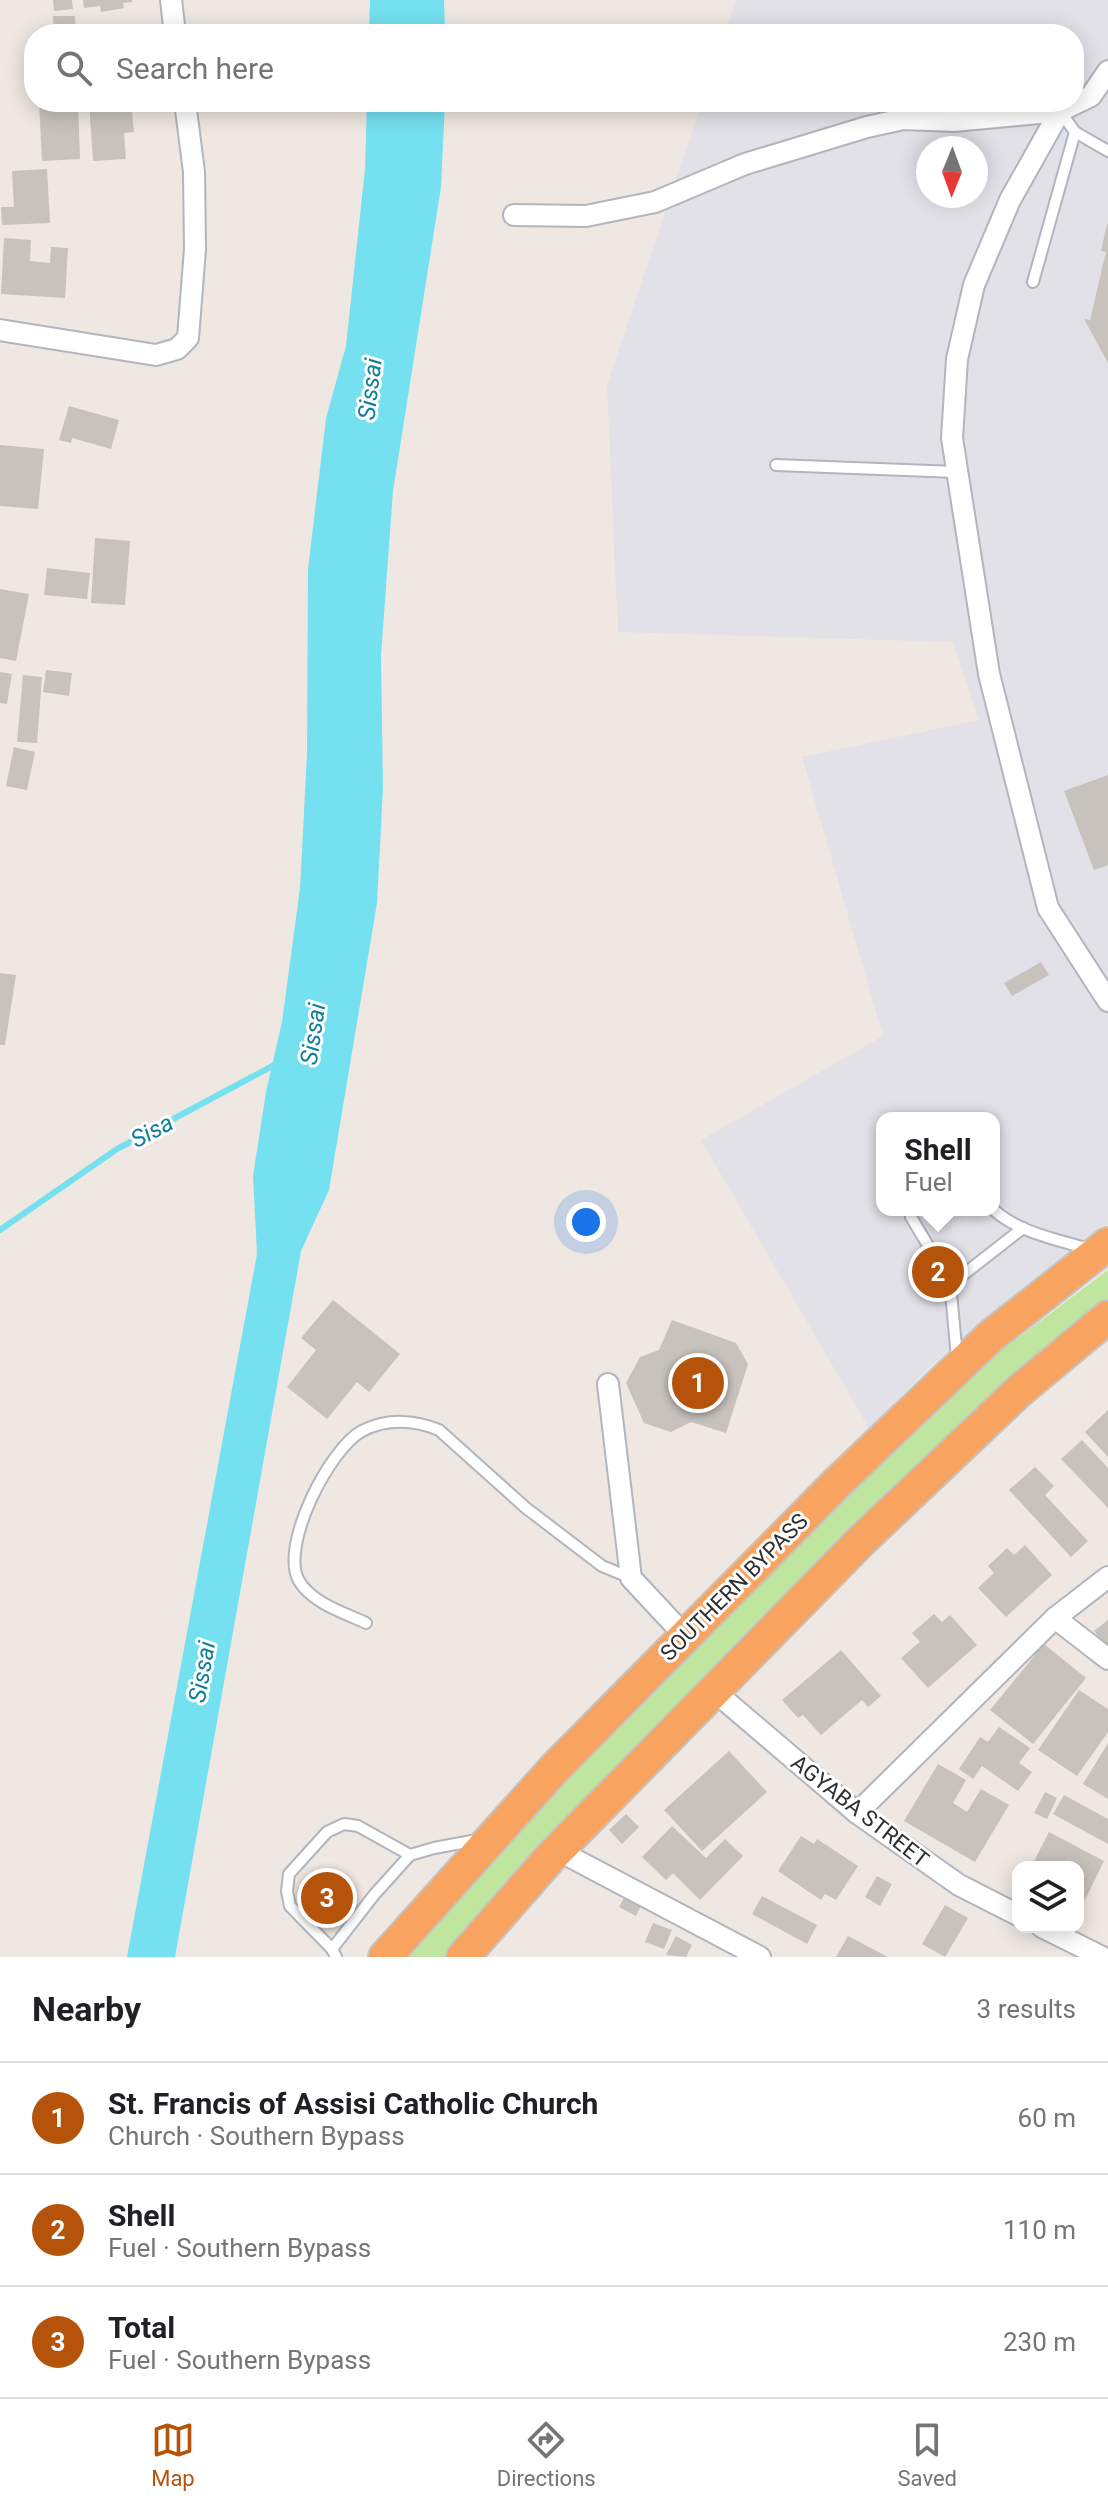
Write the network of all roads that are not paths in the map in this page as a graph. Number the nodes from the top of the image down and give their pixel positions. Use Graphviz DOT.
graph roads {
  1 [pos="171,0"];
  2 [pos="174,24"];
  3 [pos="1108,71"];
  4 [pos="1084,99"];
  5 [pos="186,112"];
  6 [pos="1049,112"];
  7 [pos="1059,112"];
  8 [pos="1061,112"];
  9 [pos="1075,132"];
  10 [pos="1108,151"];
  11 [pos="514,215"];
  12 [pos="1033,282"];
  13 [pos="0,330"];
  14 [pos="776,465"];
  15 [pos="956,472"];
  16 [pos="1108,1001"];
  17 [pos="911,1216"];
  18 [pos="1000,1216"];
  19 [pos="1023,1228"];
  20 [pos="1103,1248"];
  21 [pos="950,1285"];
  22 [pos="1108,1317"];
  23 [pos="958,1367"];
  24 [pos="608,1384"];
  25 [pos="1108,1577"];
  26 [pos="631,1578"];
  27 [pos="1055,1618"];
  28 [pos="366,1623"];
  29 [pos="685,1636"];
  30 [pos="1108,1659"];
  31 [pos="714,1691"];
  32 [pos="857,1813"];
  33 [pos="491,1838"];
  34 [pos="557,1850"];
  35 [pos="410,1855"];
  36 [pos="1012,1912"];
  37 [pos="1054,1933"];
  38 [pos="334,1953"];
  39 [pos="385,1957"];
  40 [pos="463,1957"];
  41 [pos="760,1957"];
  42 [pos="1102,1957"];
  1 -- 2 [label="street"];
  3 -- 4 [label="street"];
  5 -- 13 [label="street"];
  6 -- 11 [label="street"];
  7 -- 15 [label="street"];
  8 -- 9 [label="lane"];
  9 -- 10 [label="lane"];
  9 -- 12 [label="lane"];
  14 -- 15 [label="lane"];
  15 -- 16 [label="street"];
  17 -- 21 [label="lane"];
  18 -- 19 [label="lane"];
  19 -- 20 [label="lane"];
  19 -- 21 [label="lane"];
  20 -- 23 [label="highway, SOUTHERN BYPASS"];
  21 -- 23 [label="lane"];
  22 -- 31 [label="highway"];
  23 -- 29 [label="highway, SOUTHERN BYPASS"];
  24 -- 26 [label="street"];
  25 -- 27 [label="street"];
  26 -- 28 [label="lane"];
  26 -- 29 [label="street"];
  27 -- 30 [label="street"];
  27 -- 32 [label="street"];
  29 -- 33 [label="highway, SOUTHERN BYPASS"];
  31 -- 32 [label="street, AGYABA STREET"];
  31 -- 34 [label="highway"];
  32 -- 36 [label="street, AGYABA STREET"];
  33 -- 35 [label="lane"];
  33 -- 39 [label="highway, SOUTHERN BYPASS"];
  34 -- 40 [label="highway"];
  34 -- 41 [label="street"];
  35 -- 38 [label="lane"];
  35 -- 38 [label="lane"];
  37 -- 42 [label="street"];
}
